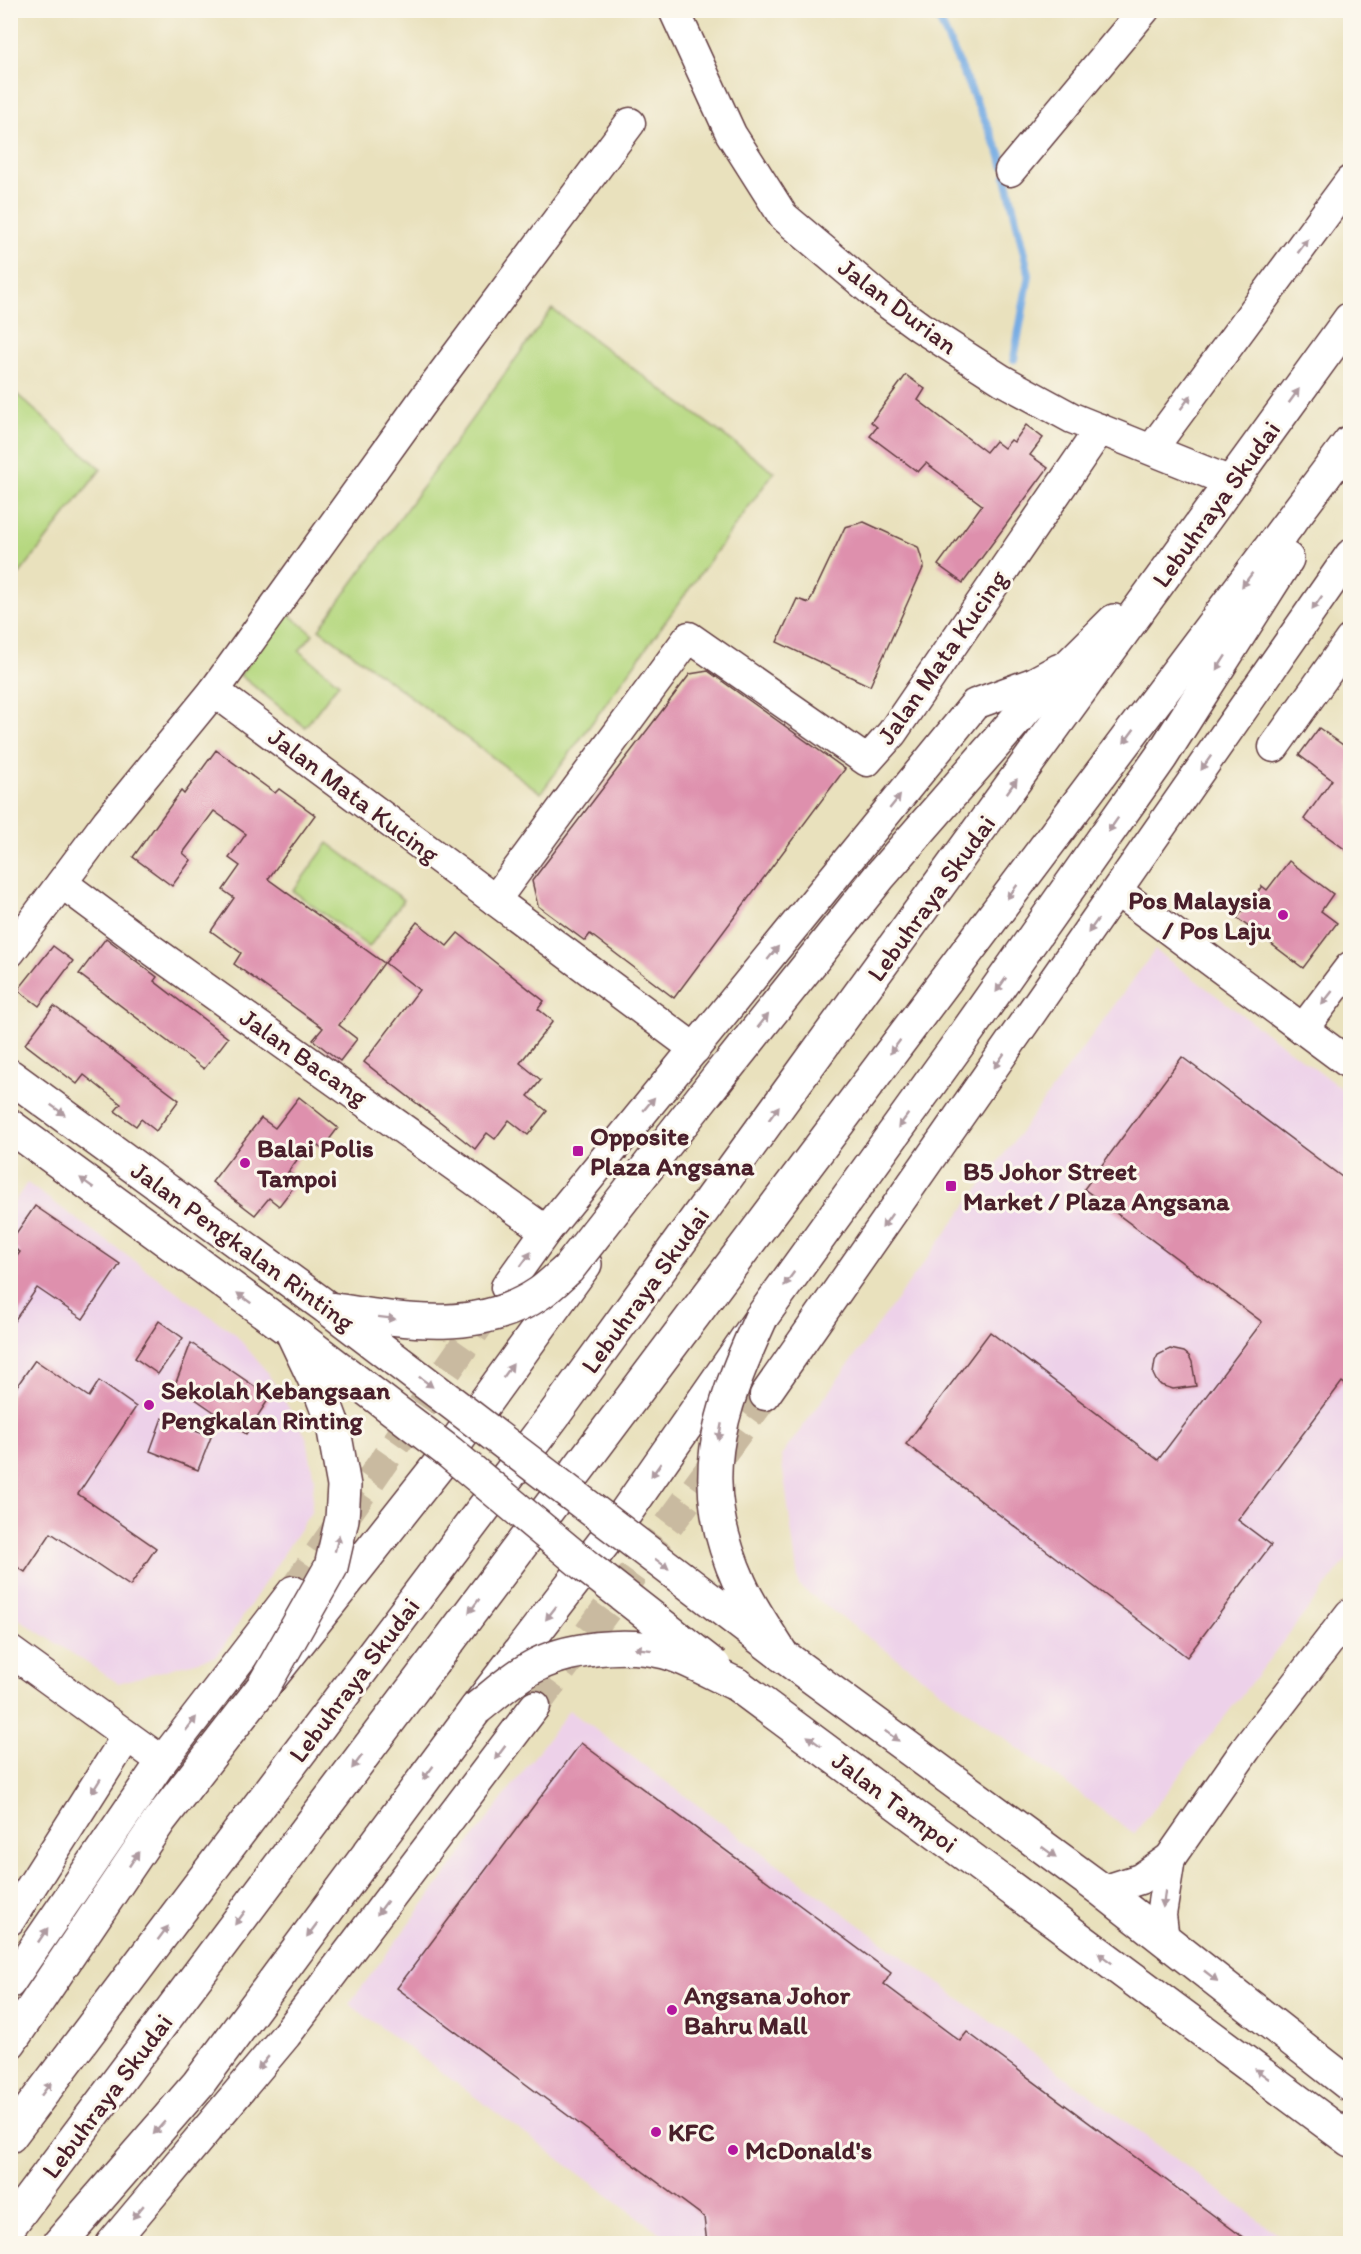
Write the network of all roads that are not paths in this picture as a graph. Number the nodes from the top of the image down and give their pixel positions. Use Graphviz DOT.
graph roads {
  1 [pos="674,10"];
  2 [pos="1144,10"];
  3 [pos="630,123"];
  4 [pos="1010,171"];
  5 [pos="1350,181"];
  6 [pos="1350,319"];
  7 [pos="1100,429"];
  8 [pos="1348,446"];
  9 [pos="1152,449"];
  10 [pos="1231,482"];
  11 [pos="1350,555"];
  12 [pos="1174,564"];
  13 [pos="1350,640"];
  14 [pos="1070,663"];
  15 [pos="214,691"];
  16 [pos="1274,747"];
  17 [pos="62,883"];
  18 [pos="1117,891"];
  19 [pos="495,900"];
  20 [pos="10,952"];
  21 [pos="1350,968"];
  22 [pos="1303,1029"];
  23 [pos="695,1049"];
  24 [pos="1350,1064"];
  25 [pos="726,1067"];
  26 [pos="10,1076"];
  27 [pos="10,1126"];
  28 [pos="546,1231"];
  29 [pos="506,1287"];
  30 [pos="319,1302"];
  31 [pos="761,1318"];
  32 [pos="292,1332"];
  33 [pos="765,1395"];
  34 [pos="474,1418"];
  35 [pos="449,1452"];
  36 [pos="615,1528"];
  37 [pos="587,1567"];
  38 [pos="293,1591"];
  39 [pos="1350,1614"];
  40 [pos="10,1651"];
  41 [pos="788,1659"];
  42 [pos="263,1687"];
  43 [pos="746,1691"];
  44 [pos="535,1706"];
  45 [pos="476,1709"];
  46 [pos="127,1736"];
  47 [pos="162,1761"];
  48 [pos="1170,1858"];
  49 [pos="1103,1892"];
  50 [pos="10,1920"];
  51 [pos="1164,1940"];
  52 [pos="10,1983"];
  53 [pos="10,2042"];
  54 [pos="1350,2085"];
  55 [pos="10,2136"];
  56 [pos="1350,2140"];
  57 [pos="10,2225"];
  58 [pos="59,2244"];
  59 [pos="111,2244"];
  1 -- 7 [label="street, Jalan Durian"];
  2 -- 4 [label="street"];
  3 -- 15 [label="street"];
  9 -- 5 [label="street, one-way"];
  10 -- 6 [label="main road, Lebuhraya Skudai, one-way"];
  7 -- 9 [label="street, Jalan Durian"];
  7 -- 19 [label="street, Jalan Mata Kucing"];
  8 -- 31 [label="main road, one-way"];
  8 -- 57 [label="main road, Lebuhraya Skudai, one-way"];
  9 -- 10 [label="street, Jalan Durian"];
  10 -- 12 [label="main road, Lebuhraya Skudai"];
  11 -- 18 [label="street, one-way"];
  12 -- 14 [label="main road"];
  55 -- 12 [label="main road, Lebuhraya Skudai, one-way"];
  13 -- 16 [label="street"];
  23 -- 14 [label="street, one-way"];
  25 -- 14 [label="main road, one-way"];
  15 -- 17 [label="street"];
  15 -- 19 [label="street, Jalan Mata Kucing"];
  17 -- 20 [label="street"];
  17 -- 28 [label="street, Jalan Bacang"];
  18 -- 22 [label="street"];
  18 -- 33 [label="street, one-way"];
  19 -- 23 [label="street, Jalan Mata Kucing"];
  21 -- 22 [label="street, one-way"];
  22 -- 24 [label="street"];
  28 -- 23 [label="street, one-way"];
  30 -- 25 [label="main road, one-way, bridge"];
  34 -- 25 [label="main road, one-way, bridge"];
  26 -- 30 [label="main road, Jalan Pengkalan Rinting, one-way"];
  32 -- 27 [label="main road, Jalan Pengkalan Rinting, one-way"];
  29 -- 28 [label="street, one-way"];
  30 -- 34 [label="main road, Jalan Pengkalan Rinting, one-way, bridge"];
  31 -- 36 [label="main road, one-way, bridge"];
  31 -- 41 [label="main road, one-way, bridge"];
  32 -- 35 [label="main road, Jalan Pengkalan Rinting, bridge"];
  42 -- 32 [label="main road, one-way, bridge"];
  34 -- 35 [label="main road"];
  34 -- 36 [label="main road, Jalan Tampoi, bridge"];
  35 -- 37 [label="main road, Jalan Tampoi, bridge"];
  35 -- 42 [label="main road, bridge"];
  36 -- 37 [label="main road"];
  36 -- 41 [label="main road, Jalan Tampoi, one-way, bridge"];
  37 -- 43 [label="main road, Jalan Tampoi, bridge"];
  37 -- 45 [label="main road, one-way, bridge"];
  47 -- 38 [label="street, one-way"];
  39 -- 48 [label="street"];
  40 -- 46 [label="street"];
  41 -- 49 [label="main road, Jalan Tampoi, one-way"];
  53 -- 42 [label="main road, one-way"];
  43 -- 45 [label="main road, one-way, bridge"];
  56 -- 43 [label="main road, Jalan Tampoi, one-way"];
  44 -- 59 [label="street, one-way"];
  45 -- 58 [label="main road, one-way"];
  46 -- 47 [label="street"];
  46 -- 50 [label="street, one-way"];
  52 -- 47 [label="street, one-way"];
  48 -- 49 [label="street"];
  48 -- 51 [label="street, one-way"];
  49 -- 51 [label="main road, Jalan Tampoi"];
  51 -- 54 [label="main road, Jalan Tampoi, one-way"];
}
